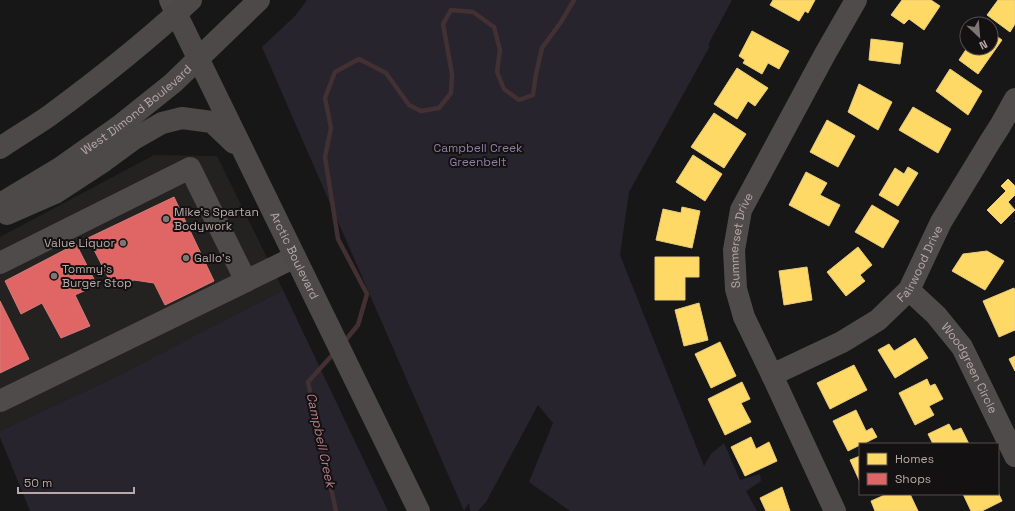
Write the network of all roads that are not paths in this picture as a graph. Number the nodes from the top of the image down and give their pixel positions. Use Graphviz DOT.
graph roads {
  1 [pos="259,0"];
  2 [pos="856,0"];
  3 [pos="179,4"];
  4 [pos="198,59"];
  5 [pos="1015,98"];
  6 [pos="1008,131"];
  7 [pos="0,148"];
  8 [pos="243,152"];
  9 [pos="0,204"];
  10 [pos="0,217"];
  11 [pos="295,257"];
  12 [pos="0,263"];
  13 [pos="246,281"];
  14 [pos="908,290"];
  15 [pos="772,375"];
  16 [pos="0,401"];
  17 [pos="1015,456"];
  18 [pos="419,511"];
  19 [pos="835,511"];
  1 -- 4 [label="main road, West Dimond Boulevard"];
  2 -- 15 [label="street, Summerset Drive"];
  3 -- 4 [label="main road, Arctic Boulevard"];
  3 -- 7 [label="main road"];
  4 -- 8 [label="main road, Arctic Boulevard"];
  4 -- 9 [label="main road, West Dimond Boulevard"];
  5 -- 6 [label="street, Fairwood Drive"];
  6 -- 14 [label="street, Fairwood Drive"];
  8 -- 10 [label="main road"];
  8 -- 11 [label="main road, Arctic Boulevard"];
  11 -- 13 [label="street"];
  11 -- 18 [label="main road, Arctic Boulevard"];
  12 -- 13 [label="street"];
  13 -- 16 [label="street"];
  14 -- 15 [label="street, Fairwood Drive"];
  14 -- 17 [label="street, Woodgreen Circle"];
  15 -- 19 [label="street, Summerset Drive"];
}
